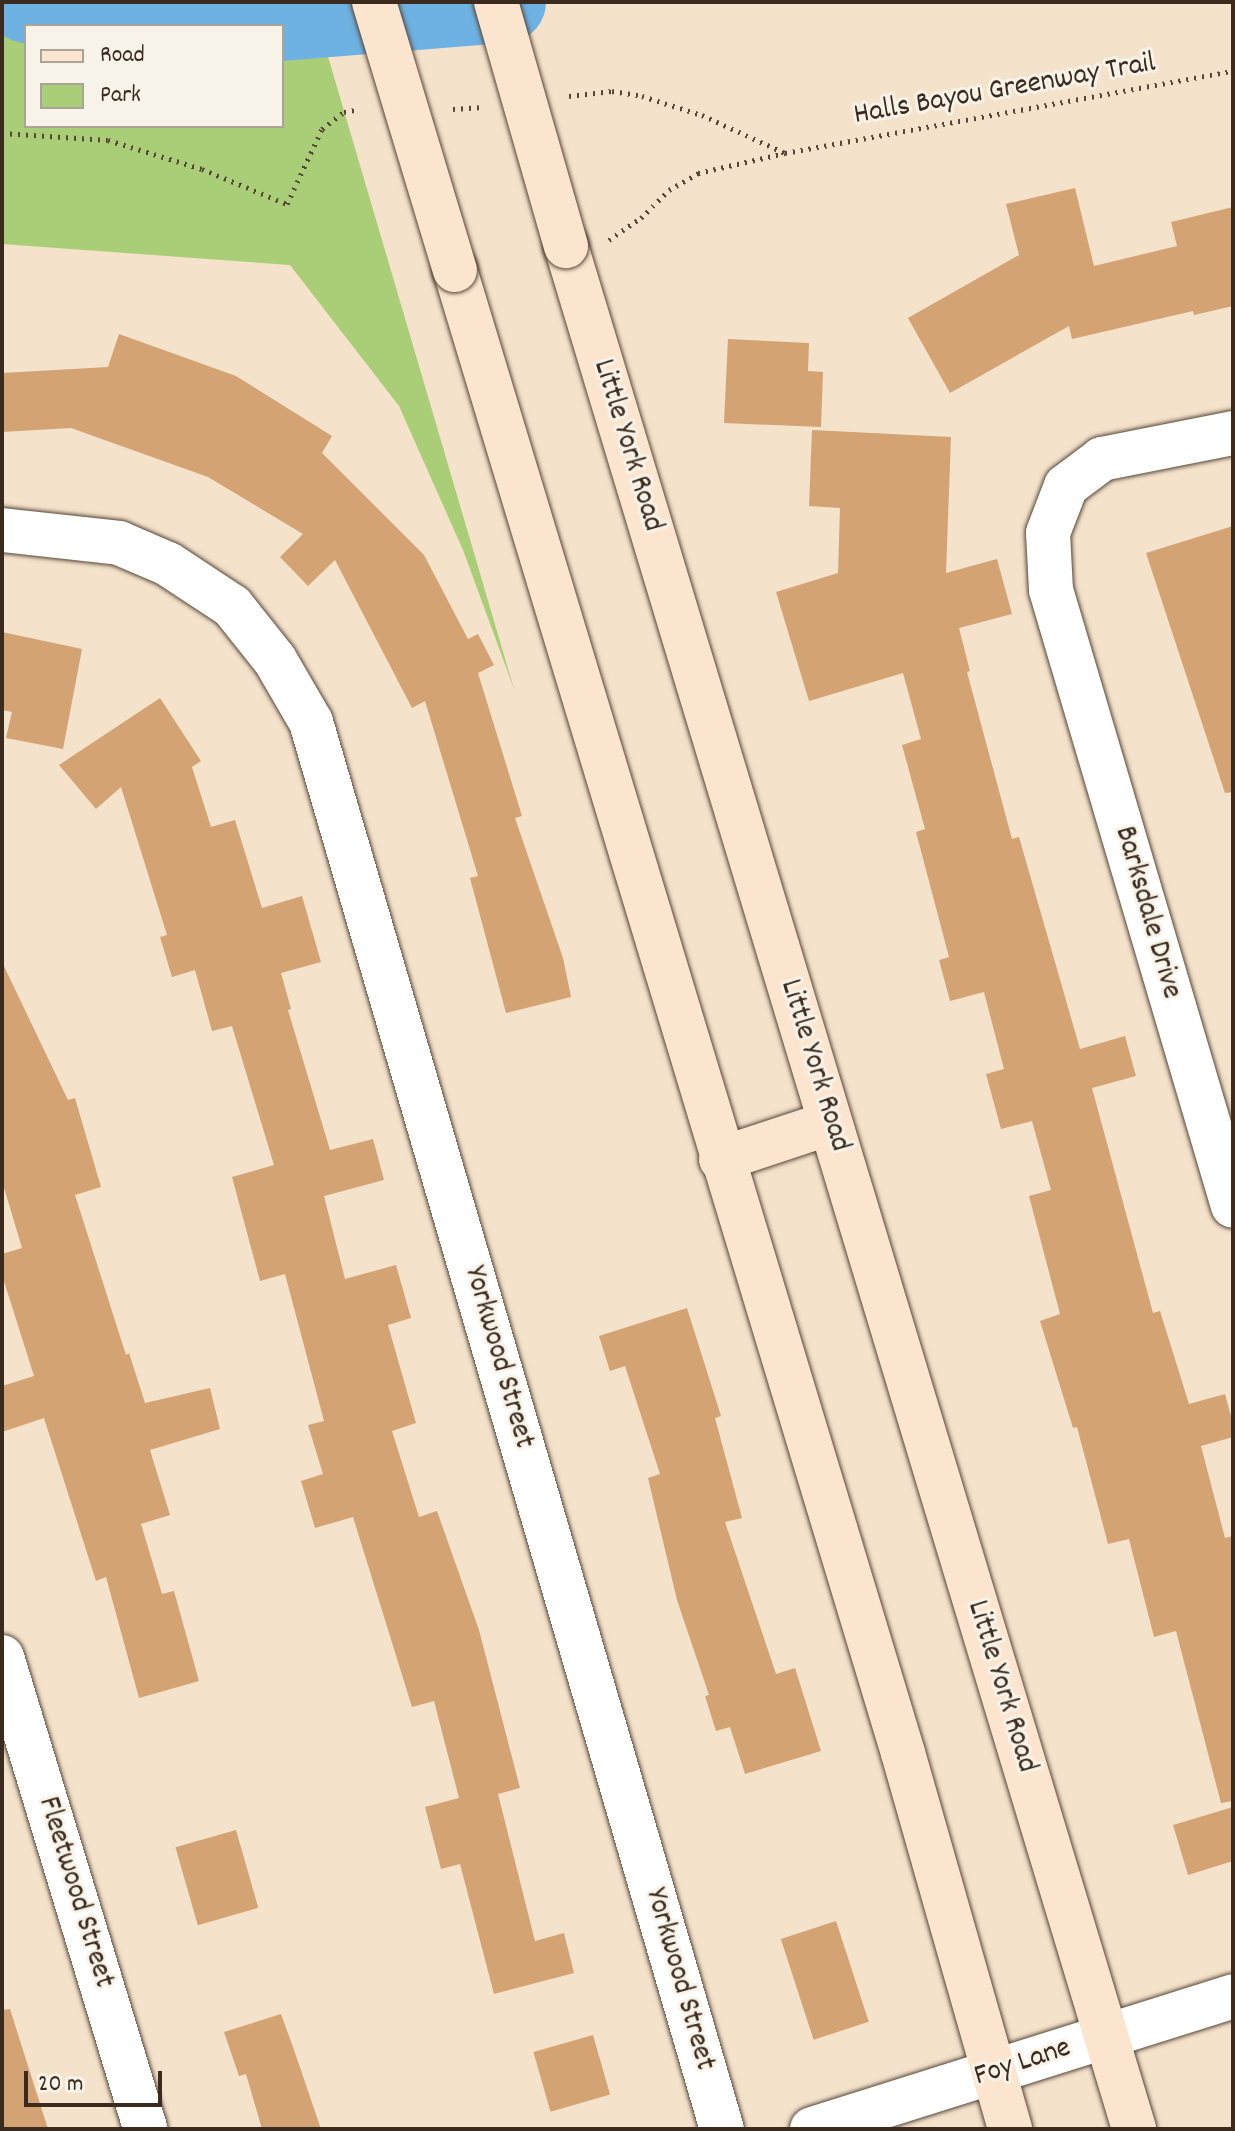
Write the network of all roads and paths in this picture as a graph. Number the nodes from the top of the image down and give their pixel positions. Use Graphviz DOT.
graph roads {
  1 [pos="374,2"];
  2 [pos="496,2"];
  3 [pos="1233,71"];
  4 [pos="553,98"];
  5 [pos="495,105"];
  6 [pos="361,109"];
  7 [pos="450,109"];
  8 [pos="2,133"];
  9 [pos="785,153"];
  10 [pos="585,244"];
  11 [pos="1233,433"];
  12 [pos="2,530"];
  13 [pos="830,1123"];
  14 [pos="721,1159"];
  15 [pos="1233,1206"];
  16 [pos="2,1657"];
  17 [pos="1233,1996"];
  18 [pos="1106,2037"];
  19 [pos="994,2073"];
  20 [pos="145,2129"];
  21 [pos="722,2129"];
  22 [pos="812,2129"];
  23 [pos="1010,2129"];
  24 [pos="1134,2129"];
  1 -- 14 [label="main road, bridge"];
  2 -- 10 [label="main road, Little York Road, bridge"];
  3 -- 9 [label="path, Halls Bayou Greenway Trail"];
  4 -- 9 [label="path"];
  5 -- 7 [label="path"];
  6 -- 8 [label="path"];
  9 -- 10 [label="path, Halls Bayou Greenway Trail"];
  10 -- 13 [label="main road, Little York Road"];
  11 -- 15 [label="street, Barksdale Drive"];
  12 -- 21 [label="street, Yorkwood Street"];
  13 -- 14 [label="main road"];
  13 -- 18 [label="main road, Little York Road"];
  14 -- 19 [label="main road"];
  16 -- 20 [label="street, Fleetwood Street"];
  17 -- 18 [label="street, Foy Lane"];
  18 -- 19 [label="street, Foy Lane"];
  18 -- 24 [label="main road, Little York Road"];
  19 -- 22 [label="street, Foy Lane"];
  19 -- 23 [label="main road"];
}
